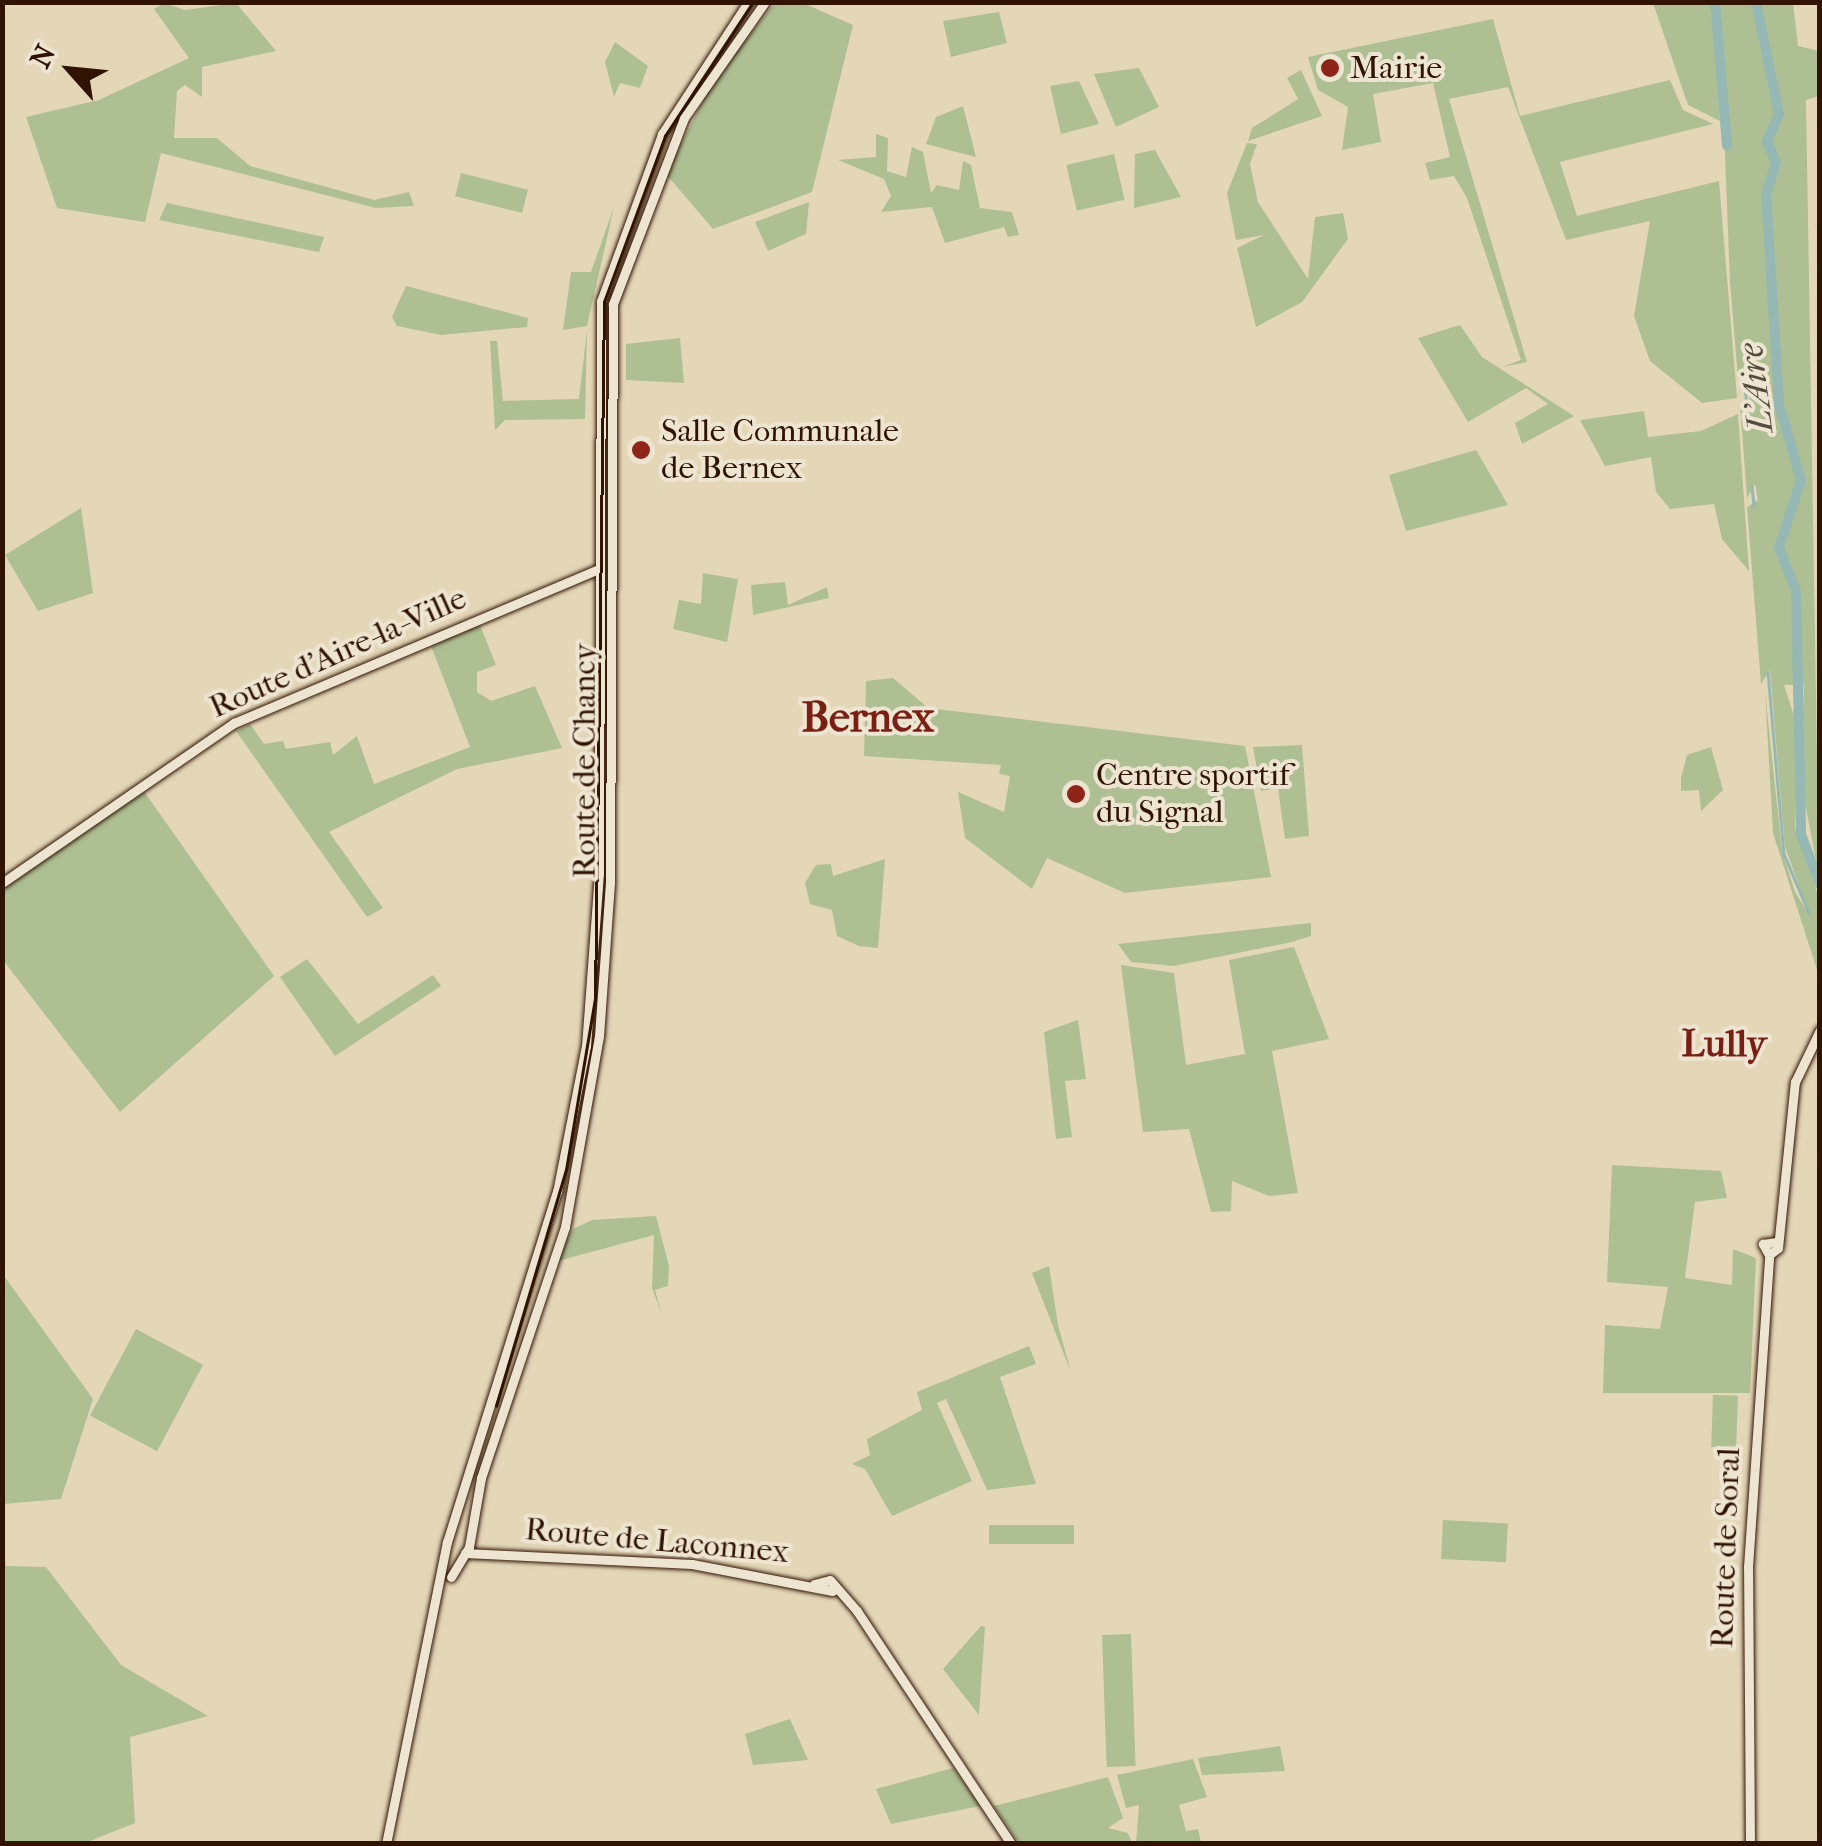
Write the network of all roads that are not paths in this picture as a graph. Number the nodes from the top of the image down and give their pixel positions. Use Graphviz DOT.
graph roads {
  1 [pos="748,2"];
  2 [pos="765,2"];
  3 [pos="610,564"];
  4 [pos="596,570"];
  5 [pos="2,883"];
  6 [pos="1820,1020"];
  7 [pos="1820,1030"];
  8 [pos="548,1216"];
  9 [pos="564,1220"];
  10 [pos="545,1229"];
  11 [pos="559,1234"];
  12 [pos="1772,1240"];
  13 [pos="452,1535"];
  14 [pos="468,1540"];
  15 [pos="449,1551"];
  16 [pos="495,1552"];
  17 [pos="463,1554"];
  18 [pos="428,1652"];
  19 [pos="386,1844"];
  20 [pos="1011,1844"];
  21 [pos="1750,1844"];
  1 -- 4 [label="main road, Route de Chancy"];
  2 -- 3 [label="main road, Route de Chancy"];
  3 -- 4 [label="main road, Route d'Aire-la-Ville"];
  3 -- 9 [label="main road, Route de Chancy"];
  4 -- 5 [label="main road, Route d'Aire-la-Ville"];
  4 -- 8 [label="main road, Route de Chancy"];
  6 -- 12 [label="main road"];
  7 -- 12 [label="main road"];
  8 -- 9 [label="main road"];
  8 -- 10 [label="main road, Route de Chancy"];
  9 -- 11 [label="main road, Route de Chancy"];
  10 -- 11 [label="main road"];
  10 -- 13 [label="main road, Route de Chancy"];
  11 -- 14 [label="main road, Route de Chancy"];
  12 -- 21 [label="main road, Route de Soral"];
  13 -- 14 [label="main road, Route de Laconnex"];
  13 -- 15 [label="main road, Route de Chancy"];
  14 -- 16 [label="main road, Route de Laconnex"];
  14 -- 17 [label="main road, Route de Chancy"];
  15 -- 17 [label="main road"];
  15 -- 18 [label="main road"];
  16 -- 17 [label="main road, Route de Laconnex"];
  16 -- 20 [label="main road, Route de Laconnex"];
  17 -- 18 [label="main road"];
  18 -- 19 [label="main road"];
}
